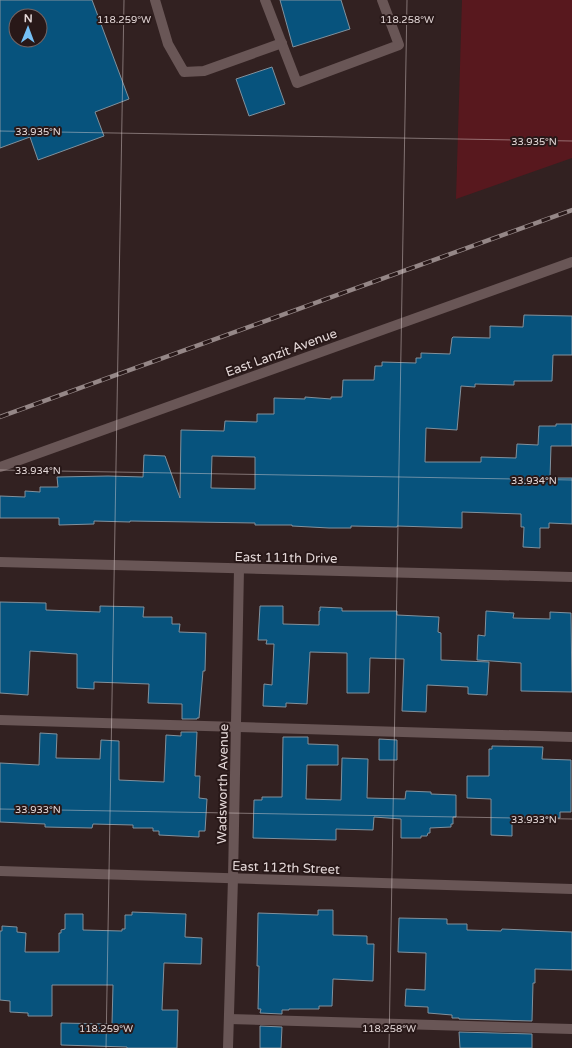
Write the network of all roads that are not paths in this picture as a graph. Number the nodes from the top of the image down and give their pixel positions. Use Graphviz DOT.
graph roads {
  1 [pos="155,0"];
  2 [pos="265,0"];
  3 [pos="382,0"];
  4 [pos="282,43"];
  5 [pos="572,262"];
  6 [pos="0,467"];
  7 [pos="0,562"];
  8 [pos="239,569"];
  9 [pos="572,577"];
  10 [pos="0,720"];
  11 [pos="236,726"];
  12 [pos="572,737"];
  13 [pos="0,871"];
  14 [pos="233,878"];
  15 [pos="572,889"];
  16 [pos="229,1019"];
  17 [pos="572,1028"];
  18 [pos="228,1048"];
  1 -- 4 [label="street"];
  2 -- 4 [label="street"];
  3 -- 4 [label="street"];
  5 -- 6 [label="street, East Lanzit Avenue"];
  7 -- 8 [label="street, East 111th Drive"];
  8 -- 9 [label="street, East 111th Drive"];
  8 -- 11 [label="street, Wadsworth Avenue"];
  10 -- 11 [label="street"];
  11 -- 12 [label="street"];
  11 -- 14 [label="street, Wadsworth Avenue"];
  13 -- 14 [label="street, East 112th Street"];
  14 -- 15 [label="street, East 112th Street"];
  14 -- 16 [label="street, Wadsworth Avenue"];
  16 -- 17 [label="street"];
  16 -- 18 [label="street, Wadsworth Avenue"];
}
